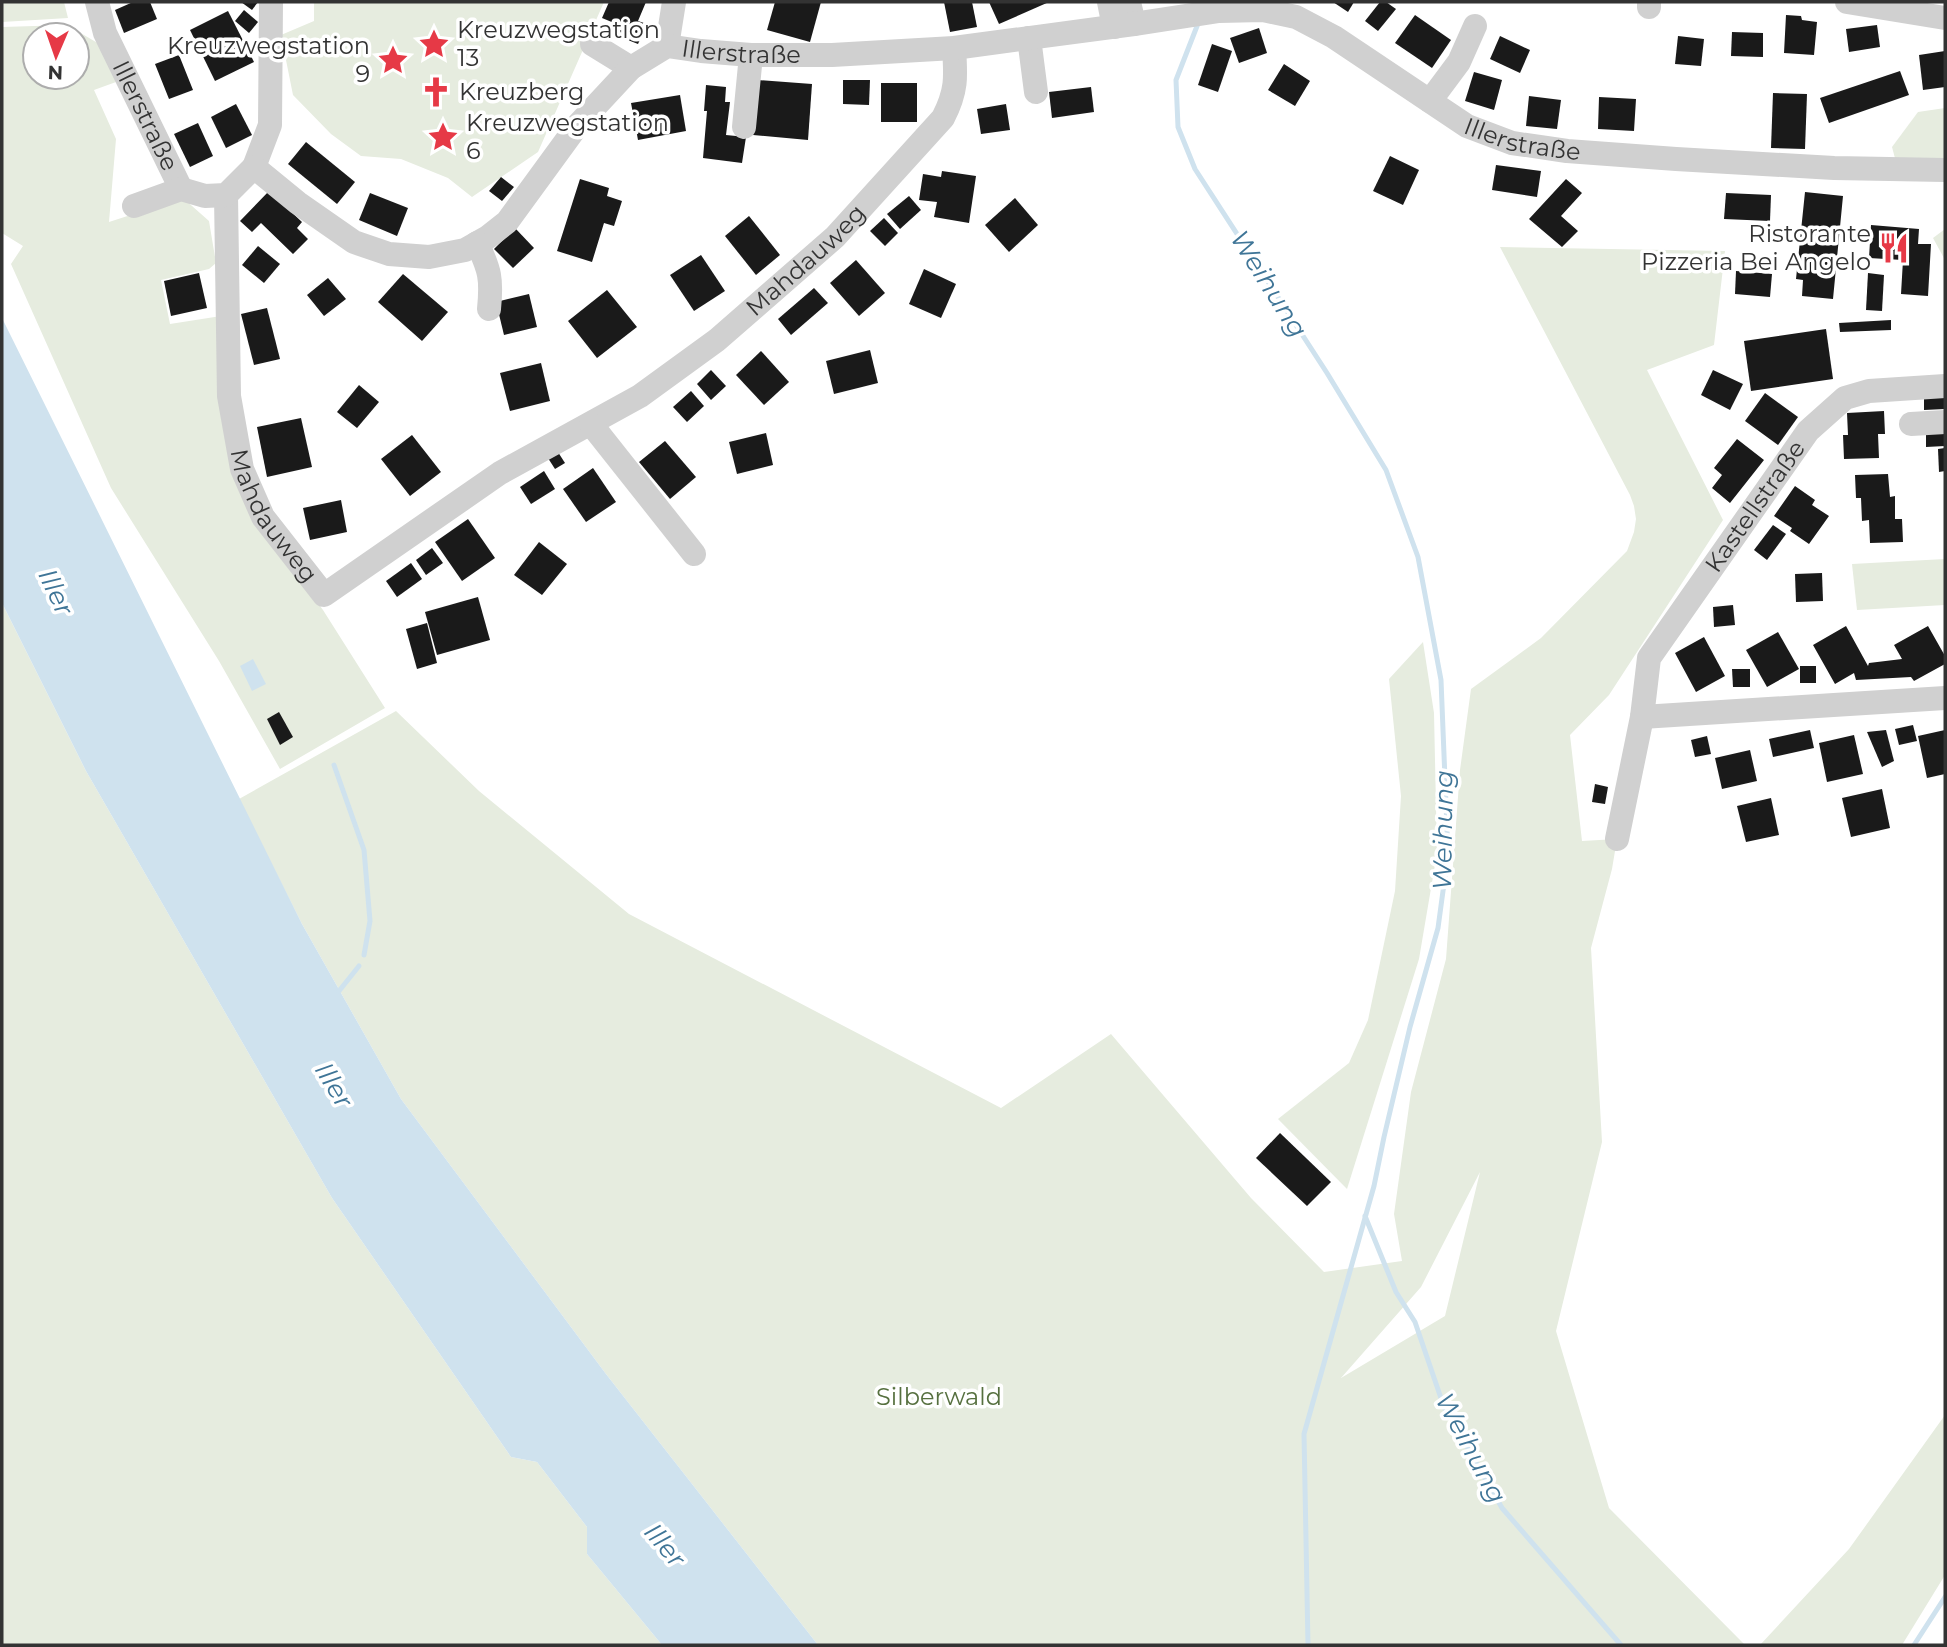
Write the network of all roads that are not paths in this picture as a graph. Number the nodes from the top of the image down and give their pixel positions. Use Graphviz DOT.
graph roads {
  1 [pos="97,2"];
  2 [pos="271,2"];
  3 [pos="674,2"];
  4 [pos="1109,2"];
  5 [pos="1847,2"];
  6 [pos="1919,8"];
  7 [pos="1300,9"];
  8 [pos="1126,18"];
  9 [pos="1945,18"];
  10 [pos="1475,26"];
  11 [pos="1029,38"];
  12 [pos="592,44"];
  13 [pos="667,46"];
  14 [pos="954,48"];
  15 [pos="751,55"];
  16 [pos="631,68"];
  17 [pos="1036,92"];
  18 [pos="1430,101"];
  19 [pos="744,127"];
  20 [pos="254,167"];
  21 [pos="1945,170"];
  22 [pos="181,189"];
  23 [pos="226,195"];
  24 [pos="134,206"];
  25 [pos="477,243"];
  26 [pos="489,309"];
  27 [pos="1945,386"];
  28 [pos="1945,422"];
  29 [pos="591,424"];
  30 [pos="1911,424"];
  31 [pos="694,554"];
  32 [pos="1945,698"];
  33 [pos="1642,717"];
  34 [pos="1617,839"];
  1 -- 22 [label="street, Illerstraße"];
  2 -- 20 [label="street"];
  3 -- 13 [label="street"];
  4 -- 8 [label="street"];
  5 -- 6 [label="street"];
  6 -- 9 [label="street"];
  7 -- 8 [label="street, Illerstraße"];
  7 -- 18 [label="street, Illerstraße"];
  8 -- 11 [label="street, Illerstraße"];
  10 -- 18 [label="street"];
  11 -- 14 [label="street, Illerstraße"];
  11 -- 17 [label="street"];
  12 -- 16 [label="street"];
  13 -- 15 [label="street, Illerstraße"];
  13 -- 16 [label="street, Illerstraße"];
  14 -- 15 [label="street, Illerstraße"];
  14 -- 29 [label="street, Mahdauweg"];
  15 -- 19 [label="street"];
  16 -- 25 [label="street, Illerstraße"];
  18 -- 21 [label="street, Illerstraße"];
  20 -- 23 [label="street"];
  20 -- 25 [label="street, Illerstraße"];
  22 -- 23 [label="street, Illerstraße"];
  22 -- 24 [label="street, Illerstraße"];
  23 -- 29 [label="street, Mahdauweg"];
  25 -- 26 [label="street"];
  27 -- 33 [label="street, Kastellstraße"];
  28 -- 30 [label="street"];
  29 -- 31 [label="street"];
  32 -- 33 [label="street"];
  33 -- 34 [label="street, Kastellstraße"];
}
